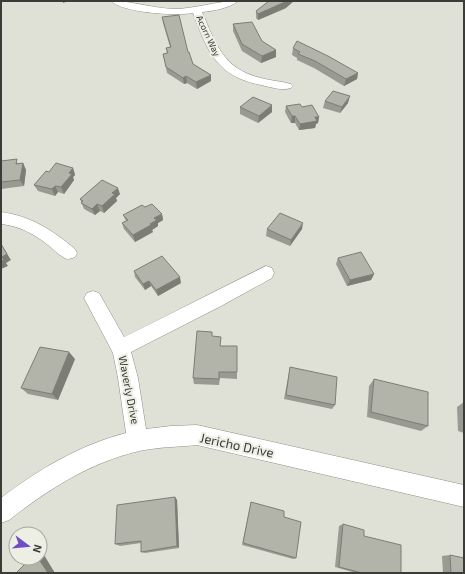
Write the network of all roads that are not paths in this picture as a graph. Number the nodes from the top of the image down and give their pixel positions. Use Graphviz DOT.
graph roads {
  1 [pos="116,1"];
  2 [pos="233,1"];
  3 [pos="196,9"];
  4 [pos="288,86"];
  5 [pos="1,218"];
  6 [pos="69,253"];
  7 [pos="266,273"];
  8 [pos="93,298"];
  9 [pos="120,348"];
  10 [pos="138,441"];
  11 [pos="464,496"];
  12 [pos="1,512"];
  1 -- 3 [label="street"];
  2 -- 3 [label="street"];
  3 -- 4 [label="street, Acorn Way"];
  5 -- 6 [label="street"];
  7 -- 9 [label="street"];
  8 -- 9 [label="street, Waverly Drive"];
  9 -- 10 [label="street, Waverly Drive"];
  10 -- 11 [label="street, Jericho Drive"];
  10 -- 12 [label="street, Jericho Drive"];
}
